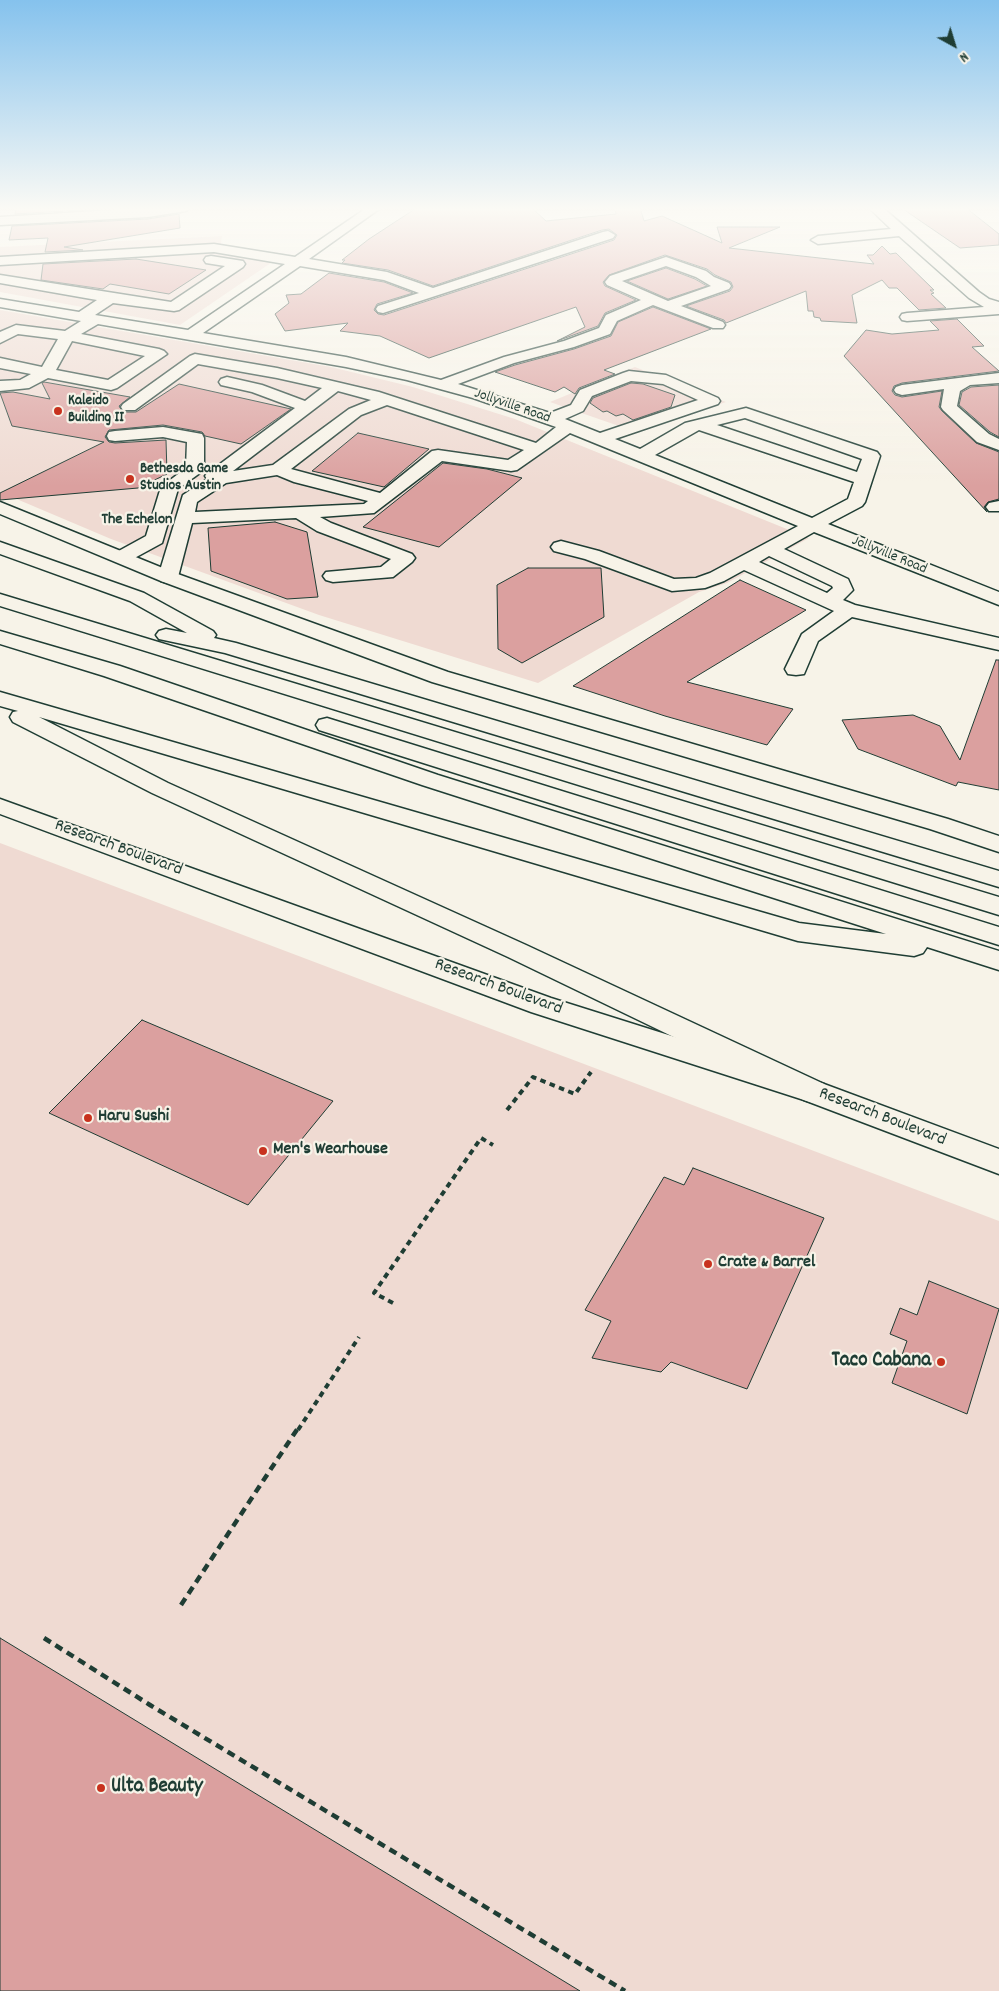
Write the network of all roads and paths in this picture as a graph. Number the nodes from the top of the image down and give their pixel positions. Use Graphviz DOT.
graph roads {
  1 [pos="108,300"];
  2 [pos="124,300"];
  3 [pos="185,300"];
  4 [pos="242,300"];
  5 [pos="411,300"];
  6 [pos="654,300"];
  7 [pos="685,300"];
  8 [pos="981,300"];
  9 [pos="668,306"];
  10 [pos="3,307"];
  11 [pos="999,308"];
  12 [pos="383,309"];
  13 [pos="907,317"];
  14 [pos="89,318"];
  15 [pos="718,324"];
  16 [pos="191,335"];
  17 [pos="67,336"];
  18 [pos="0,338"];
  19 [pos="0,363"];
  20 [pos="46,373"];
  21 [pos="176,373"];
  22 [pos="194,376"];
  23 [pos="999,378"];
  24 [pos="212,380"];
  25 [pos="966,381"];
  26 [pos="441,385"];
  27 [pos="0,386"];
  28 [pos="335,386"];
  29 [pos="902,390"];
  30 [pos="387,399"];
  31 [pos="129,407"];
  32 [pos="306,407"];
  33 [pos="550,419"];
  34 [pos="700,425"];
  35 [pos="568,426"];
  36 [pos="115,436"];
  37 [pos="599,439"];
  38 [pos="999,445"];
  39 [pos="538,449"];
  40 [pos="641,456"];
  41 [pos="195,470"];
  42 [pos="278,470"];
  43 [pos="222,478"];
  44 [pos="864,480"];
  45 [pos="383,499"];
  46 [pos="0,507"];
  47 [pos="301,513"];
  48 [pos="184,518"];
  49 [pos="812,525"];
  50 [pos="561,547"];
  51 [pos="0,548"];
  52 [pos="769,549"];
  53 [pos="122,557"];
  54 [pos="744,563"];
  55 [pos="333,576"];
  56 [pos="168,578"];
  57 [pos="0,583"];
  58 [pos="999,599"];
  59 [pos="0,600"];
  60 [pos="829,601"];
  61 [pos="849,610"];
  62 [pos="0,619"];
  63 [pos="0,636"];
  64 [pos="999,644"];
  65 [pos="229,647"];
  66 [pos="796,669"];
  67 [pos="0,698"];
  68 [pos="0,706"];
  69 [pos="0,806"];
  70 [pos="939,824"];
  71 [pos="999,837"];
  72 [pos="999,844"];
  73 [pos="999,879"];
  74 [pos="999,906"];
  75 [pos="994,951"];
  76 [pos="591,1072"];
  77 [pos="814,1092"];
  78 [pos="507,1110"];
  79 [pos="493,1145"];
  80 [pos="999,1162"];
  81 [pos="393,1303"];
  82 [pos="359,1337"];
  83 [pos="180,1605"];
  84 [pos="44,1638"];
  85 [pos="625,1991"];
  1 -- 14 [label="main road"];
  2 -- 3 [label="main road"];
  4 -- 16 [label="main road"];
  5 -- 12 [label="main road"];
  6 -- 9 [label="main road"];
  6 -- 26 [label="main road"];
  7 -- 9 [label="main road"];
  8 -- 11 [label="main road"];
  9 -- 15 [label="main road"];
  10 -- 14 [label="main road, Jollyville Road"];
  11 -- 13 [label="main road"];
  14 -- 16 [label="main road, Jollyville Road"];
  14 -- 17 [label="main road"];
  16 -- 26 [label="main road, Jollyville Road"];
  17 -- 18 [label="main road"];
  17 -- 20 [label="main road"];
  17 -- 20 [label="main road"];
  19 -- 20 [label="main road"];
  20 -- 27 [label="main road"];
  21 -- 22 [label="main road"];
  21 -- 28 [label="main road"];
  21 -- 31 [label="main road"];
  23 -- 25 [label="main road"];
  24 -- 32 [label="main road"];
  25 -- 29 [label="main road"];
  25 -- 38 [label="main road"];
  26 -- 33 [label="main road, Jollyville Road"];
  28 -- 30 [label="main road"];
  28 -- 32 [label="main road"];
  30 -- 39 [label="main road"];
  30 -- 42 [label="main road"];
  32 -- 43 [label="main road"];
  33 -- 35 [label="main road, Jollyville Road"];
  33 -- 37 [label="main road"];
  34 -- 40 [label="main road"];
  34 -- 44 [label="main road"];
  34 -- 44 [label="main road"];
  35 -- 37 [label="main road, Jollyville Road"];
  35 -- 39 [label="main road"];
  36 -- 41 [label="main road"];
  37 -- 40 [label="main road, Jollyville Road"];
  39 -- 45 [label="main road"];
  40 -- 49 [label="main road, Jollyville Road"];
  41 -- 43 [label="main road"];
  41 -- 53 [label="main road"];
  42 -- 43 [label="main road"];
  42 -- 45 [label="main road"];
  43 -- 48 [label="main road"];
  44 -- 49 [label="main road"];
  45 -- 47 [label="main road"];
  46 -- 53 [label="main road"];
  47 -- 48 [label="main road"];
  47 -- 55 [label="main road"];
  48 -- 56 [label="main road"];
  49 -- 52 [label="main road"];
  49 -- 58 [label="main road, Jollyville Road"];
  50 -- 54 [label="main road"];
  51 -- 65 [label="main road"];
  52 -- 54 [label="main road"];
  52 -- 60 [label="main road"];
  53 -- 56 [label="main road"];
  54 -- 60 [label="main road"];
  56 -- 70 [label="main road"];
  57 -- 65 [label="main road"];
  59 -- 74 [label="main road"];
  60 -- 61 [label="main road"];
  61 -- 64 [label="main road"];
  61 -- 66 [label="main road"];
  62 -- 75 [label="main road"];
  63 -- 75 [label="main road"];
  65 -- 73 [label="main road"];
  67 -- 75 [label="main road"];
  68 -- 77 [label="main road"];
  69 -- 77 [label="main road, Research Boulevard"];
  70 -- 71 [label="main road"];
  70 -- 72 [label="main road"];
  76 -- 78 [label="path"];
  77 -- 80 [label="main road, Research Boulevard"];
  79 -- 81 [label="path"];
  82 -- 83 [label="path"];
  84 -- 85 [label="path"];
}
